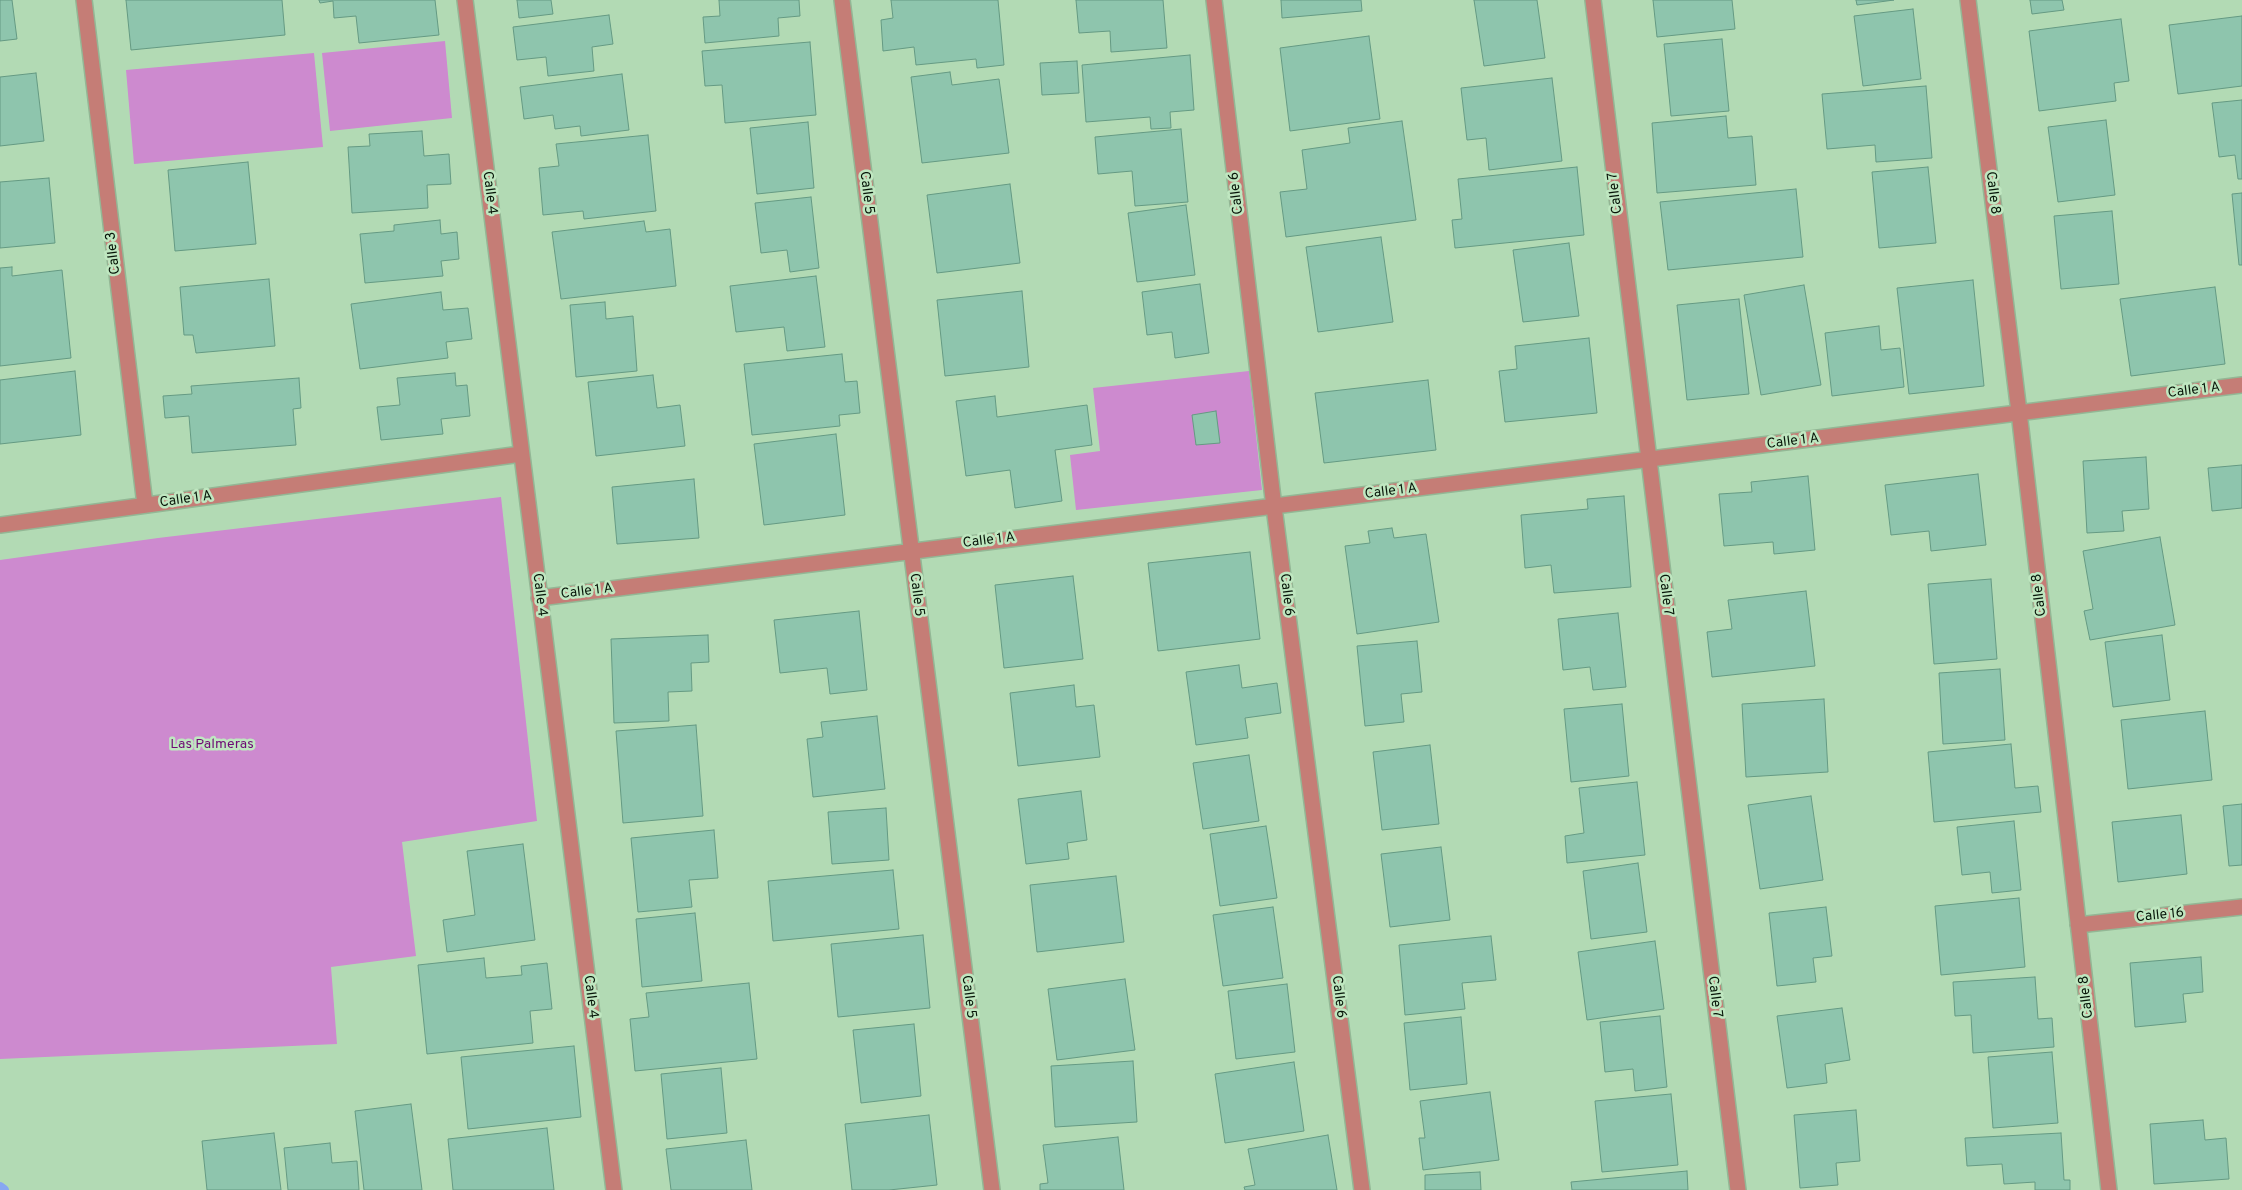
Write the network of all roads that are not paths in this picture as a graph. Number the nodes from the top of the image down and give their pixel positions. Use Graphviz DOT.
graph roads {
  1 [pos="84,0"];
  2 [pos="465,0"];
  3 [pos="842,0"];
  4 [pos="1214,0"];
  5 [pos="1593,0"];
  6 [pos="1968,0"];
  7 [pos="2242,385"];
  8 [pos="2019,412"];
  9 [pos="521,454"];
  10 [pos="1648,460"];
  11 [pos="145,505"];
  12 [pos="1274,507"];
  13 [pos="0,525"];
  14 [pos="910,551"];
  15 [pos="539,598"];
  16 [pos="2242,908"];
  17 [pos="2078,925"];
  18 [pos="614,1190"];
  19 [pos="992,1190"];
  20 [pos="1362,1190"];
  21 [pos="1738,1190"];
  22 [pos="2109,1190"];
  1 -- 11 [label="street, Calle 3"];
  2 -- 9 [label="street, Calle 4"];
  3 -- 14 [label="street, Calle 5"];
  4 -- 12 [label="street, Calle 6"];
  5 -- 10 [label="street, Calle 7"];
  6 -- 8 [label="street, Calle 8"];
  7 -- 8 [label="street, Calle 1 A"];
  8 -- 10 [label="street, Calle 1 A"];
  8 -- 17 [label="street, Calle 8"];
  9 -- 11 [label="street, Calle 1 A"];
  9 -- 15 [label="street, Calle 4"];
  10 -- 12 [label="street, Calle 1 A"];
  10 -- 21 [label="street, Calle 7"];
  11 -- 13 [label="street, Calle 1 A"];
  12 -- 14 [label="street, Calle 1 A"];
  12 -- 20 [label="street, Calle 6"];
  14 -- 15 [label="street, Calle 1 A"];
  14 -- 19 [label="street, Calle 5"];
  15 -- 18 [label="street, Calle 4"];
  16 -- 17 [label="street, Calle 16"];
  17 -- 22 [label="street, Calle 8"];
}
